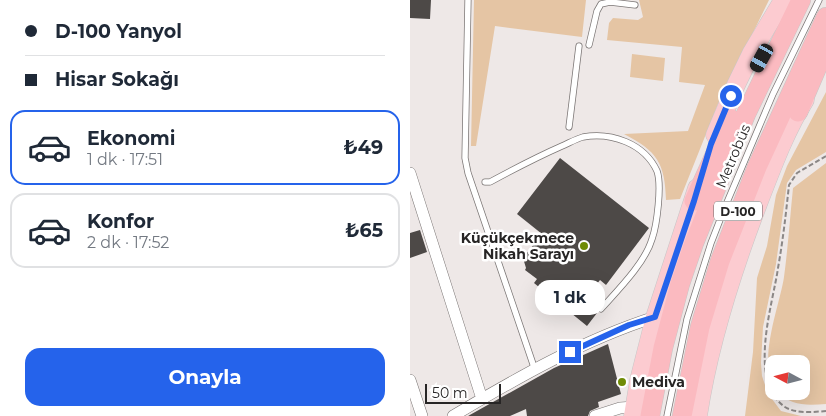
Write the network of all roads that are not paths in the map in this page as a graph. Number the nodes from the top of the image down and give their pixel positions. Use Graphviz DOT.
graph roads {
  1 [pos="468,0"];
  2 [pos="819,0"];
  3 [pos="792,5"];
  4 [pos="635,6"];
  5 [pos="826,17"];
  6 [pos="589,45"];
  7 [pos="579,46"];
  8 [pos="826,47"];
  9 [pos="826,65"];
  10 [pos="798,112"];
  11 [pos="569,127"];
  12 [pos="410,172"];
  13 [pos="485,182"];
  14 [pos="694,201"];
  15 [pos="601,309"];
  16 [pos="655,317"];
  17 [pos="535,370"];
  18 [pos="410,380"];
  19 [pos="482,399"];
  20 [pos="639,413"];
  21 [pos="422,416"];
  22 [pos="453,416"];
  23 [pos="595,416"];
  24 [pos="667,416"];
  25 [pos="682,416"];
  26 [pos="698,416"];
  1 -- 17 [label="lane"];
  2 -- 24 [label="lane, Metrobüs"];
  3 -- 14 [label="highway"];
  3 -- 20 [label="highway, D-100"];
  4 -- 6 [label="lane"];
  5 -- 25 [label="highway, D-100"];
  7 -- 11 [label="lane"];
  8 -- 10 [label="highway"];
  9 -- 10 [label="main road"];
  10 -- 26 [label="main road"];
  12 -- 19 [label="street"];
  13 -- 15 [label="lane"];
  14 -- 16 [label="main road"];
  16 -- 17 [label="street"];
  16 -- 20 [label="main road"];
  17 -- 19 [label="street"];
  18 -- 21 [label="street"];
  19 -- 22 [label="street"];
  20 -- 23 [label="street"];
}
